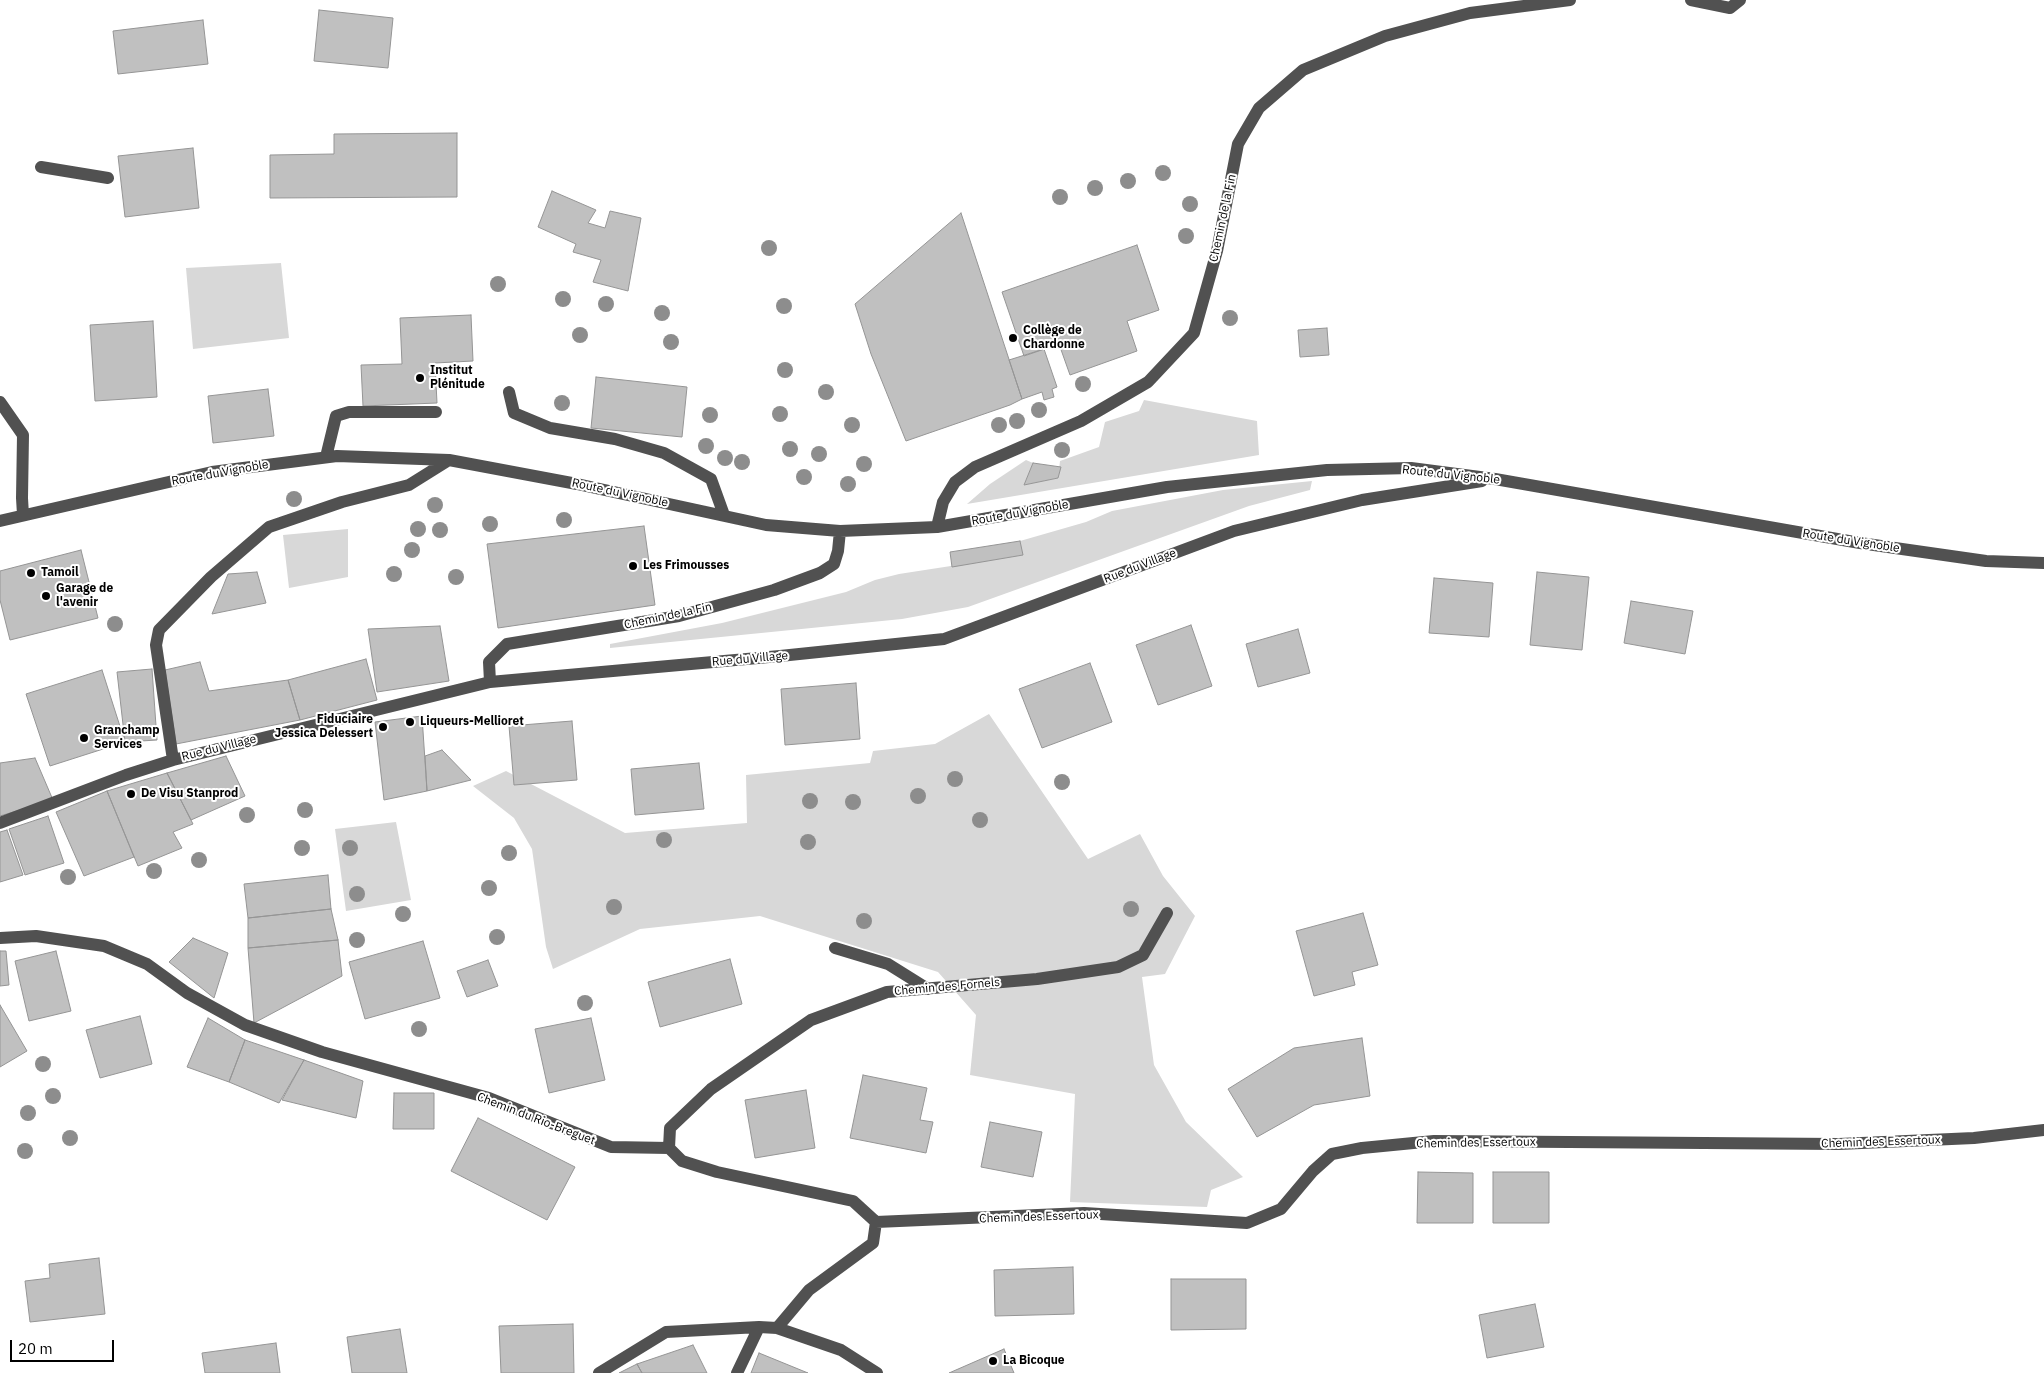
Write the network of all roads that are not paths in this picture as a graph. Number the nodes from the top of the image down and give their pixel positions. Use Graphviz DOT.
graph roads {
  1 [pos="1570,0"];
  2 [pos="1692,0"];
  3 [pos="1740,0"];
  4 [pos="41,167"];
  5 [pos="108,178"];
  6 [pos="509,392"];
  7 [pos="0,402"];
  8 [pos="436,412"];
  9 [pos="326,457"];
  10 [pos="449,460"];
  11 [pos="1495,479"];
  12 [pos="23,515"];
  13 [pos="724,515"];
  14 [pos="2,522"];
  15 [pos="937,527"];
  16 [pos="840,531"];
  17 [pos="2044,563"];
  18 [pos="490,682"];
  19 [pos="173,760"];
  20 [pos="0,823"];
  21 [pos="1167,912"];
  22 [pos="0,938"];
  23 [pos="836,948"];
  24 [pos="928,989"];
  25 [pos="2044,1130"];
  26 [pos="668,1148"];
  27 [pos="876,1222"];
  28 [pos="759,1327"];
  29 [pos="777,1328"];
  30 [pos="599,1373"];
  31 [pos="737,1373"];
  32 [pos="877,1373"];
  1 -- 15 [label="street, Chemin de la Fin"];
  2 -- 3 [label="street"];
  4 -- 5 [label="street"];
  6 -- 13 [label="street"];
  7 -- 12 [label="street"];
  8 -- 9 [label="street"];
  9 -- 10 [label="street, Route du Vignoble"];
  9 -- 12 [label="street, Route du Vignoble"];
  10 -- 13 [label="street, Route du Vignoble"];
  10 -- 19 [label="street"];
  11 -- 15 [label="street, Route du Vignoble"];
  11 -- 17 [label="street, Route du Vignoble"];
  11 -- 18 [label="street, Rue du Village"];
  12 -- 14 [label="street, Route du Vignoble"];
  13 -- 16 [label="street, Route du Vignoble"];
  15 -- 16 [label="street, Route du Vignoble"];
  16 -- 18 [label="street, Chemin de la Fin"];
  18 -- 19 [label="street, Rue du Village"];
  19 -- 20 [label="street, Rue du Village"];
  21 -- 24 [label="street, Chemin des Fornels"];
  22 -- 26 [label="street, Chemin du Rio-Breguet"];
  23 -- 24 [label="street"];
  24 -- 26 [label="street, Chemin des Fornels"];
  25 -- 27 [label="street, Chemin des Essertoux"];
  26 -- 27 [label="street"];
  27 -- 29 [label="street"];
  28 -- 29 [label="street"];
  28 -- 30 [label="street"];
  28 -- 31 [label="street"];
  29 -- 32 [label="street"];
}
